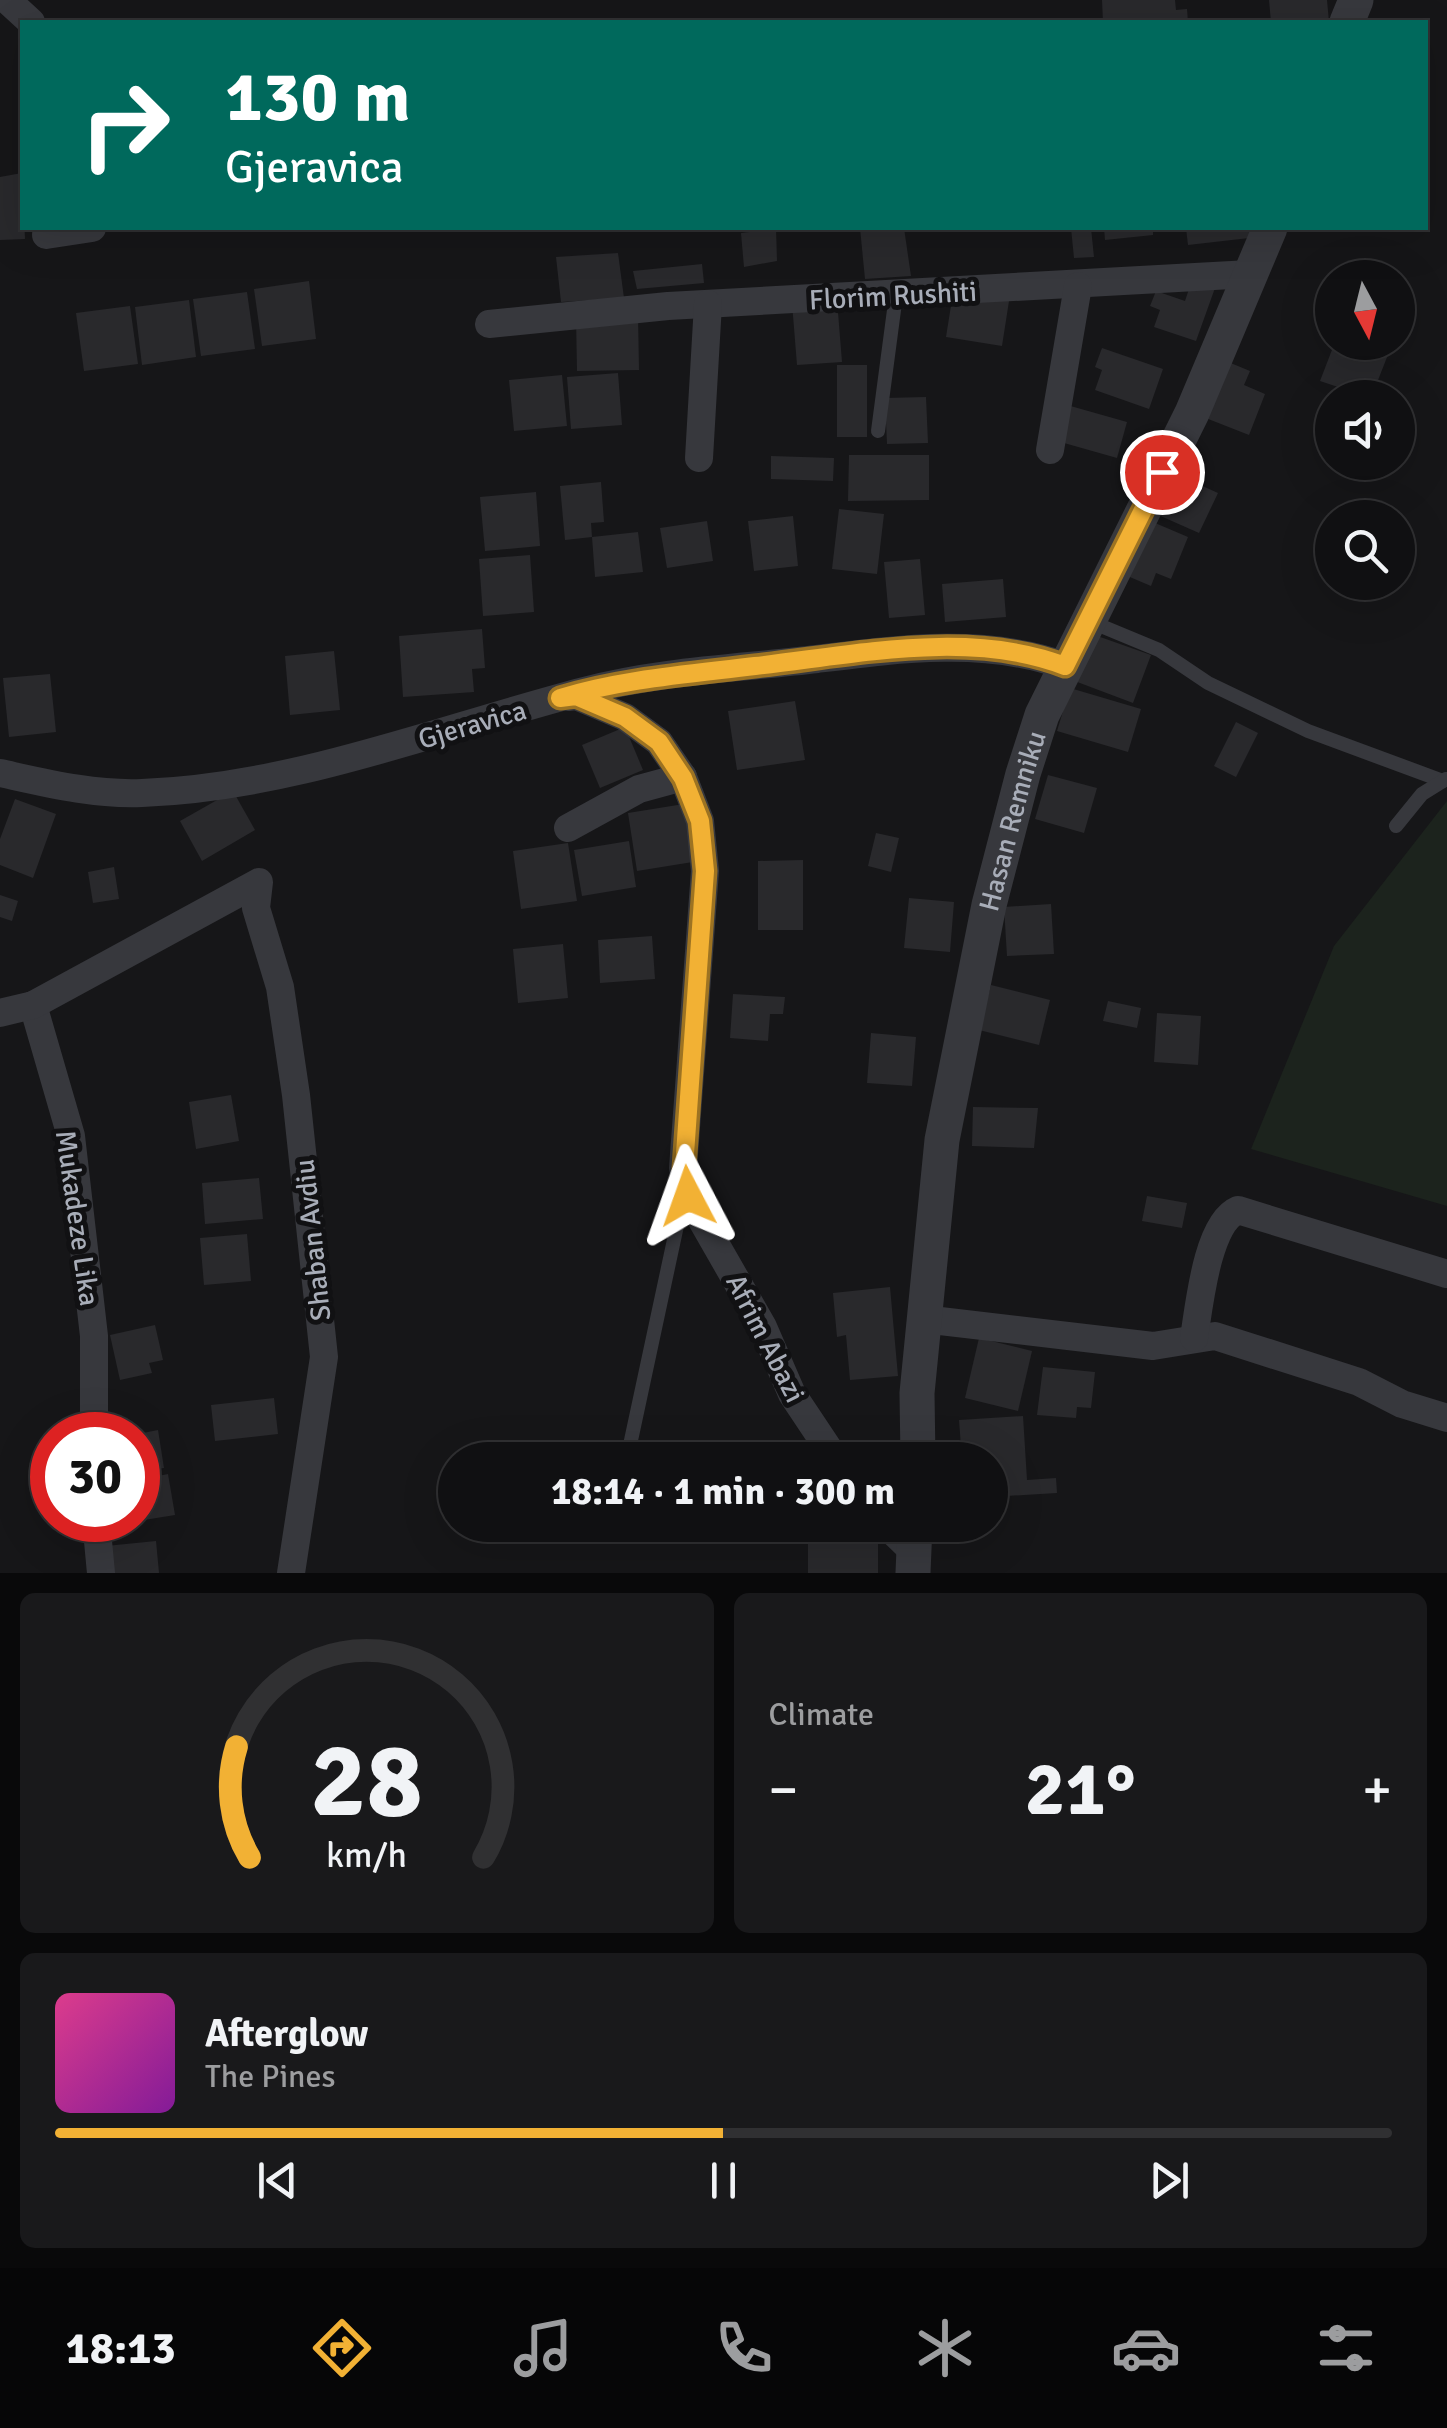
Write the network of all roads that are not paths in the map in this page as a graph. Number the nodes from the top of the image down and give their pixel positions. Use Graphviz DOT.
graph roads {
  1 [pos="8,0"];
  2 [pos="29,20"];
  3 [pos="79,230"];
  4 [pos="1269,230"];
  5 [pos="46,235"];
  6 [pos="1250,274"];
  7 [pos="1078,286"];
  8 [pos="896,295"];
  9 [pos="708,304"];
  10 [pos="489,324"];
  11 [pos="878,431"];
  12 [pos="1050,450"];
  13 [pos="698,458"];
  14 [pos="1086,619"];
  15 [pos="1065,666"];
  16 [pos="560,698"];
  17 [pos="0,772"];
  18 [pos="683,778"];
  19 [pos="1445,780"];
  20 [pos="1396,826"];
  21 [pos="568,828"];
  22 [pos="33,1005"];
  23 [pos="0,1013"];
  24 [pos="686,1183"];
  25 [pos="1447,1274"];
  26 [pos="923,1318"];
  27 [pos="1194,1338"];
  28 [pos="94,1412"];
  29 [pos="1447,1418"];
  30 [pos="631,1442"];
  31 [pos="824,1442"];
  32 [pos="919,1442"];
  33 [pos="98,1542"];
  34 [pos="101,1573"];
  35 [pos="290,1573"];
  1 -- 2 [label="street"];
  3 -- 5 [label="street"];
  4 -- 6 [label="street, Hasan Remniku"];
  6 -- 7 [label="street, Florim Rushiti"];
  6 -- 14 [label="street, Hasan Remniku"];
  7 -- 8 [label="street, Florim Rushiti"];
  7 -- 12 [label="street"];
  8 -- 9 [label="street, Florim Rushiti"];
  8 -- 11 [label="lane"];
  9 -- 10 [label="street, Florim Rushiti"];
  9 -- 13 [label="street"];
  14 -- 15 [label="street, Hasan Remniku"];
  14 -- 19 [label="lane"];
  15 -- 16 [label="street, Gjeravica"];
  15 -- 26 [label="street, Hasan Remniku"];
  16 -- 17 [label="street, Gjeravica"];
  16 -- 18 [label="street, Afrim Abazi"];
  18 -- 21 [label="street"];
  18 -- 24 [label="street, Afrim Abazi"];
  19 -- 20 [label="lane"];
  22 -- 23 [label="street"];
  22 -- 28 [label="street, Mukadeze Lika"];
  22 -- 35 [label="street, Shaban Avdiu"];
  24 -- 30 [label="lane"];
  24 -- 31 [label="street, Afrim Abazi"];
  25 -- 27 [label="street"];
  26 -- 27 [label="street"];
  26 -- 32 [label="street, Hasan Remniku"];
  27 -- 29 [label="street"];
  33 -- 34 [label="street"];
}
